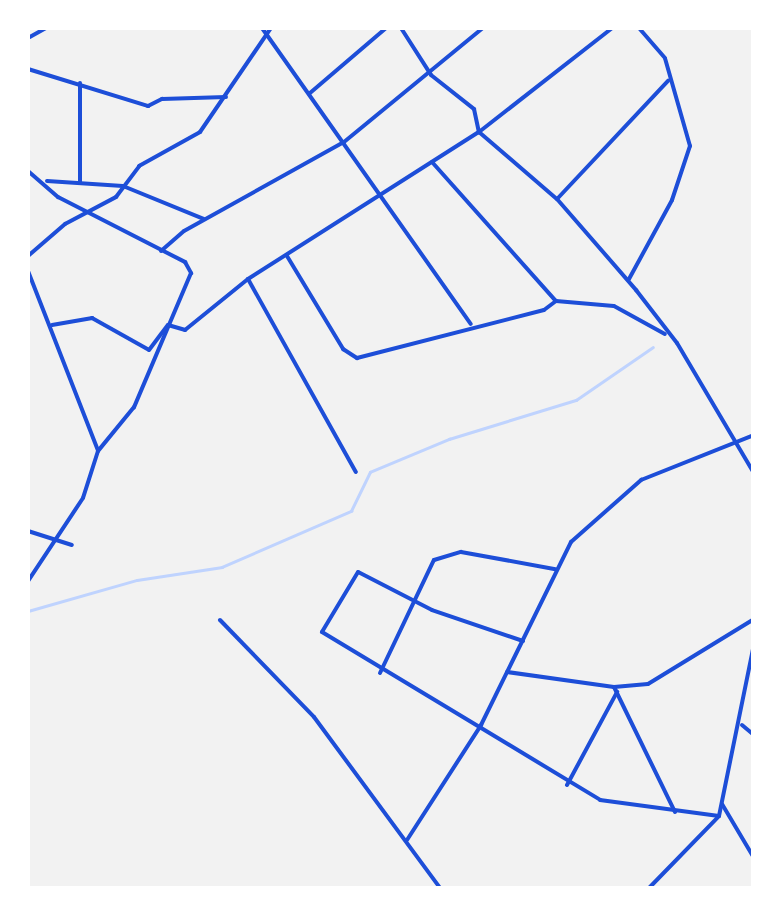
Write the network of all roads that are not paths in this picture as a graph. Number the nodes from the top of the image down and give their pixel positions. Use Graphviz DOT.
graph roads {
  1 [pos="46,28"];
  2 [pos="271,28"];
  3 [pos="386,28"];
  4 [pos="400,28"];
  5 [pos="482,28"];
  6 [pos="612,28"];
  7 [pos="639,28"];
  8 [pos="263,30"];
  9 [pos="28,38"];
  10 [pos="28,69"];
  11 [pos="430,75"];
  12 [pos="668,81"];
  13 [pos="80,83"];
  14 [pos="310,93"];
  15 [pos="226,97"];
  16 [pos="480,132"];
  17 [pos="344,142"];
  18 [pos="432,162"];
  19 [pos="28,170"];
  20 [pos="44,181"];
  21 [pos="80,183"];
  22 [pos="124,186"];
  23 [pos="385,194"];
  24 [pos="557,200"];
  25 [pos="87,214"];
  26 [pos="204,219"];
  27 [pos="161,252"];
  28 [pos="28,256"];
  29 [pos="287,256"];
  30 [pos="28,271"];
  31 [pos="248,279"];
  32 [pos="628,280"];
  33 [pos="556,301"];
  34 [pos="472,324"];
  35 [pos="52,325"];
  36 [pos="168,326"];
  37 [pos="670,337"];
  38 [pos="754,435"];
  39 [pos="732,438"];
  40 [pos="98,451"];
  41 [pos="356,472"];
  42 [pos="754,473"];
  43 [pos="28,532"];
  44 [pos="51,538"];
  45 [pos="72,545"];
  46 [pos="555,569"];
  47 [pos="28,580"];
  48 [pos="414,598"];
  49 [pos="220,620"];
  50 [pos="754,620"];
  51 [pos="522,641"];
  52 [pos="754,644"];
  53 [pos="380,672"];
  54 [pos="507,672"];
  55 [pos="616,690"];
  56 [pos="742,724"];
  57 [pos="481,725"];
  58 [pos="754,735"];
  59 [pos="568,785"];
  60 [pos="722,804"];
  61 [pos="675,812"];
  62 [pos="719,816"];
  63 [pos="408,840"];
  64 [pos="754,858"];
  65 [pos="440,888"];
  66 [pos="649,888"];
  1 -- 9 [label="street"];
  2 -- 8 [label="street"];
  3 -- 14 [label="street"];
  4 -- 11 [label="street"];
  5 -- 11 [label="street"];
  6 -- 16 [label="street"];
  7 -- 12 [label="street"];
  8 -- 14 [label="street"];
  8 -- 15 [label="street"];
  10 -- 13 [label="street"];
  11 -- 16 [label="street"];
  11 -- 17 [label="street"];
  12 -- 24 [label="street"];
  12 -- 32 [label="street"];
  13 -- 15 [label="street"];
  13 -- 21 [label="street"];
  14 -- 17 [label="street"];
  15 -- 22 [label="street"];
  16 -- 18 [label="street"];
  16 -- 24 [label="street"];
  17 -- 23 [label="street"];
  17 -- 26 [label="street"];
  18 -- 23 [label="street"];
  18 -- 33 [label="street"];
  19 -- 20 [label="street"];
  20 -- 21 [label="street"];
  20 -- 25 [label="street"];
  21 -- 22 [label="street"];
  22 -- 25 [label="street"];
  22 -- 26 [label="street"];
  23 -- 29 [label="street"];
  23 -- 34 [label="street"];
  24 -- 32 [label="street"];
  25 -- 27 [label="street"];
  25 -- 28 [label="street"];
  26 -- 27 [label="street"];
  27 -- 36 [label="street"];
  29 -- 31 [label="street"];
  29 -- 34 [label="street"];
  30 -- 35 [label="street"];
  31 -- 36 [label="street"];
  31 -- 41 [label="street"];
  32 -- 37 [label="street"];
  33 -- 34 [label="street"];
  33 -- 37 [label="street"];
  35 -- 36 [label="street"];
  35 -- 40 [label="street"];
  36 -- 40 [label="street"];
  37 -- 39 [label="street"];
  38 -- 39 [label="street"];
  39 -- 42 [label="street"];
  39 -- 46 [label="street"];
  40 -- 44 [label="street"];
  43 -- 44 [label="street"];
  44 -- 45 [label="street"];
  44 -- 47 [label="street"];
  46 -- 48 [label="street"];
  46 -- 51 [label="street"];
  48 -- 51 [label="street"];
  48 -- 53 [label="street"];
  48 -- 53 [label="street"];
  49 -- 63 [label="street"];
  50 -- 55 [label="street"];
  51 -- 54 [label="street"];
  52 -- 56 [label="street"];
  53 -- 57 [label="street"];
  54 -- 55 [label="street"];
  54 -- 57 [label="street"];
  55 -- 59 [label="street"];
  55 -- 61 [label="street"];
  56 -- 58 [label="street"];
  56 -- 60 [label="street"];
  57 -- 59 [label="street"];
  57 -- 63 [label="street"];
  59 -- 61 [label="street"];
  60 -- 62 [label="street"];
  60 -- 64 [label="street"];
  61 -- 62 [label="street"];
  62 -- 66 [label="street"];
  63 -- 65 [label="street"];
}
